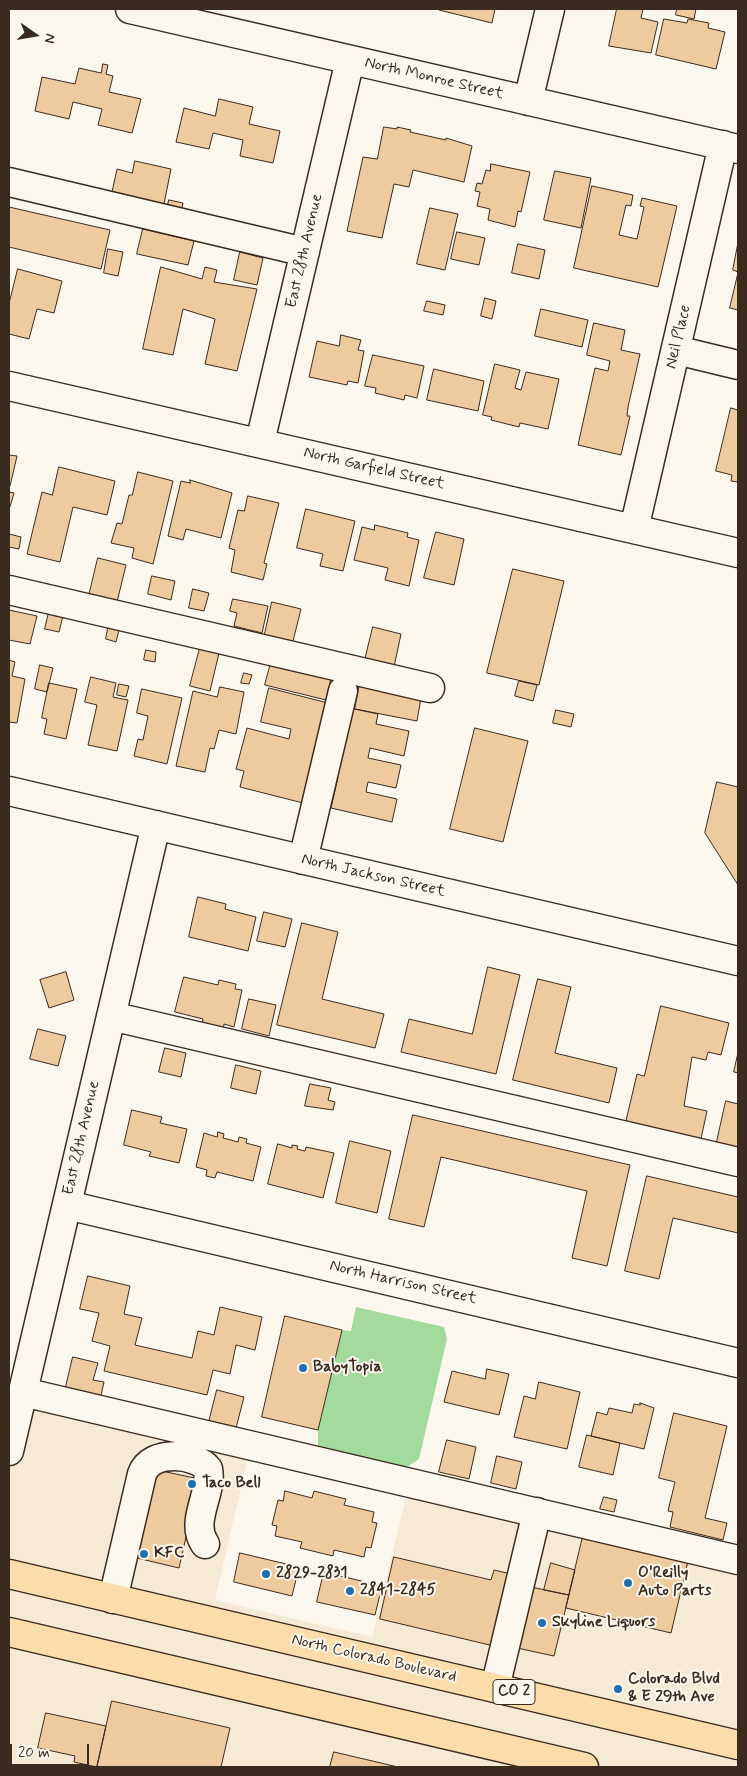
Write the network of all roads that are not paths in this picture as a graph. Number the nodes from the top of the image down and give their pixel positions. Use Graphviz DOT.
graph roads {
  1 [pos="130,9"];
  2 [pos="550,9"];
  3 [pos="350,60"];
  4 [pos="528,101"];
  5 [pos="731,147"];
  6 [pos="9,182"];
  7 [pos="305,252"];
  8 [pos="676,350"];
  9 [pos="738,365"];
  10 [pos="9,386"];
  11 [pos="260,442"];
  12 [pos="634,529"];
  13 [pos="738,553"];
  14 [pos="9,590"];
  15 [pos="430,688"];
  16 [pos="343,691"];
  17 [pos="9,791"];
  18 [pos="156,825"];
  19 [pos="303,860"];
  20 [pos="738,961"];
  21 [pos="111,1016"];
  22 [pos="738,1162"];
  23 [pos="67,1205"];
  24 [pos="738,1363"];
  25 [pos="23,1392"];
  26 [pos="9,1451"];
  27 [pos="537,1512"];
  28 [pos="205,1544"];
  29 [pos="738,1560"];
  30 [pos="9,1574"];
  31 [pos="113,1599"];
  32 [pos="9,1632"];
  33 [pos="495,1688"];
  34 [pos="738,1745"];
  35 [pos="584,1767"];
  1 -- 3 [label="street, North Monroe Street"];
  2 -- 4 [label="street"];
  3 -- 4 [label="street, North Monroe Street"];
  3 -- 7 [label="street, East 28th Avenue"];
  4 -- 5 [label="street, North Monroe Street"];
  5 -- 8 [label="street, Neil Place"];
  6 -- 7 [label="street"];
  7 -- 11 [label="street, East 28th Avenue"];
  8 -- 9 [label="street"];
  8 -- 12 [label="street, Neil Place"];
  10 -- 11 [label="street, North Garfield Street"];
  11 -- 12 [label="street, North Garfield Street"];
  12 -- 13 [label="street, North Garfield Street"];
  14 -- 15 [label="street"];
  16 -- 19 [label="street"];
  17 -- 18 [label="street, North Jackson Street"];
  18 -- 19 [label="street, North Jackson Street"];
  18 -- 21 [label="street, East 28th Avenue"];
  19 -- 20 [label="street, North Jackson Street"];
  21 -- 22 [label="street"];
  21 -- 23 [label="street, East 28th Avenue"];
  23 -- 24 [label="street, North Harrison Street"];
  23 -- 25 [label="street, East 28th Avenue"];
  25 -- 26 [label="street, East 28th Avenue"];
  25 -- 27 [label="street"];
  27 -- 29 [label="street"];
  27 -- 33 [label="street"];
  28 -- 31 [label="street"];
  30 -- 31 [label="main road, North Colorado Boulevard / CO 2"];
  31 -- 33 [label="main road, North Colorado Boulevard / CO 2"];
  32 -- 35 [label="main road"];
  33 -- 34 [label="main road, North Colorado Boulevard / CO 2"];
}
